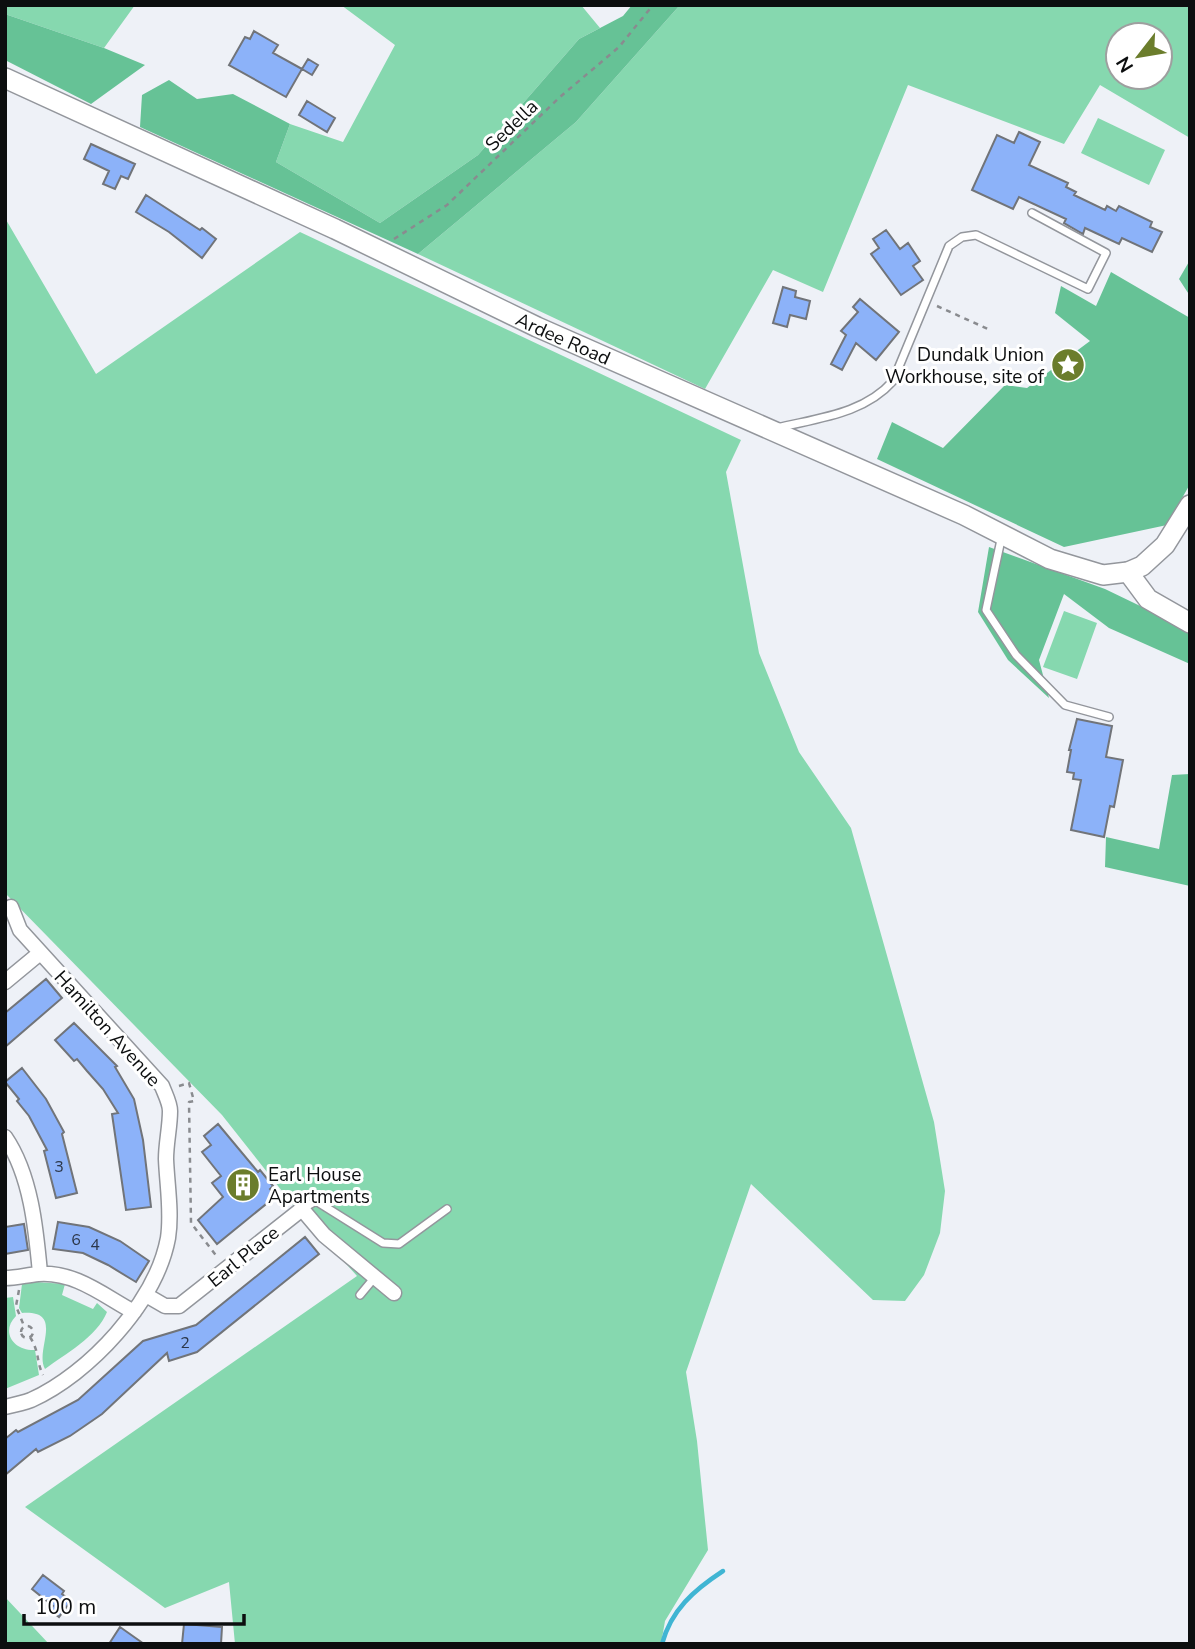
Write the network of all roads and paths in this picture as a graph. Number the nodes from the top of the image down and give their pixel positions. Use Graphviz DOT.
graph roads {
  1 [pos="653,5"];
  2 [pos="5,78"];
  3 [pos="1032,213"];
  4 [pos="378,251"];
  5 [pos="926,301"];
  6 [pos="988,329"];
  7 [pos="768,430"];
  8 [pos="1190,505"];
  9 [pos="1002,535"];
  10 [pos="1128,572"];
  11 [pos="1190,623"];
  12 [pos="1109,717"];
  13 [pos="11,907"];
  14 [pos="40,953"];
  15 [pos="5,982"];
  16 [pos="5,1137"];
  17 [pos="302,1209"];
  18 [pos="447,1209"];
  19 [pos="40,1273"];
  20 [pos="375,1277"];
  21 [pos="12,1281"];
  22 [pos="394,1293"];
  23 [pos="146,1295"];
  24 [pos="360,1295"];
  25 [pos="134,1312"];
  26 [pos="24,1326"];
  27 [pos="30,1337"];
  28 [pos="43,1375"];
  29 [pos="5,1407"];
  1 -- 4 [label="path, Sedella"];
  2 -- 4 [label="main road, Ardee Road"];
  3 -- 5 [label="lane"];
  4 -- 7 [label="main road, Ardee Road"];
  5 -- 6 [label="path"];
  5 -- 7 [label="lane"];
  7 -- 9 [label="main road, Ardee Road"];
  8 -- 10 [label="main road"];
  9 -- 10 [label="main road, Ardee Road"];
  9 -- 12 [label="lane"];
  10 -- 11 [label="main road"];
  13 -- 14 [label="street, Hamilton Avenue"];
  14 -- 15 [label="street"];
  14 -- 23 [label="street, Hamilton Avenue"];
  16 -- 19 [label="street"];
  17 -- 18 [label="lane"];
  17 -- 20 [label="street"];
  17 -- 23 [label="street, Earl Place"];
  19 -- 21 [label="street"];
  19 -- 25 [label="street"];
  20 -- 22 [label="street"];
  20 -- 24 [label="lane"];
  21 -- 26 [label="path"];
  23 -- 25 [label="street, Hamilton Avenue"];
  25 -- 29 [label="street, Hamilton Avenue"];
  26 -- 27 [label="path"];
  26 -- 27 [label="path"];
  27 -- 28 [label="path"];
}
